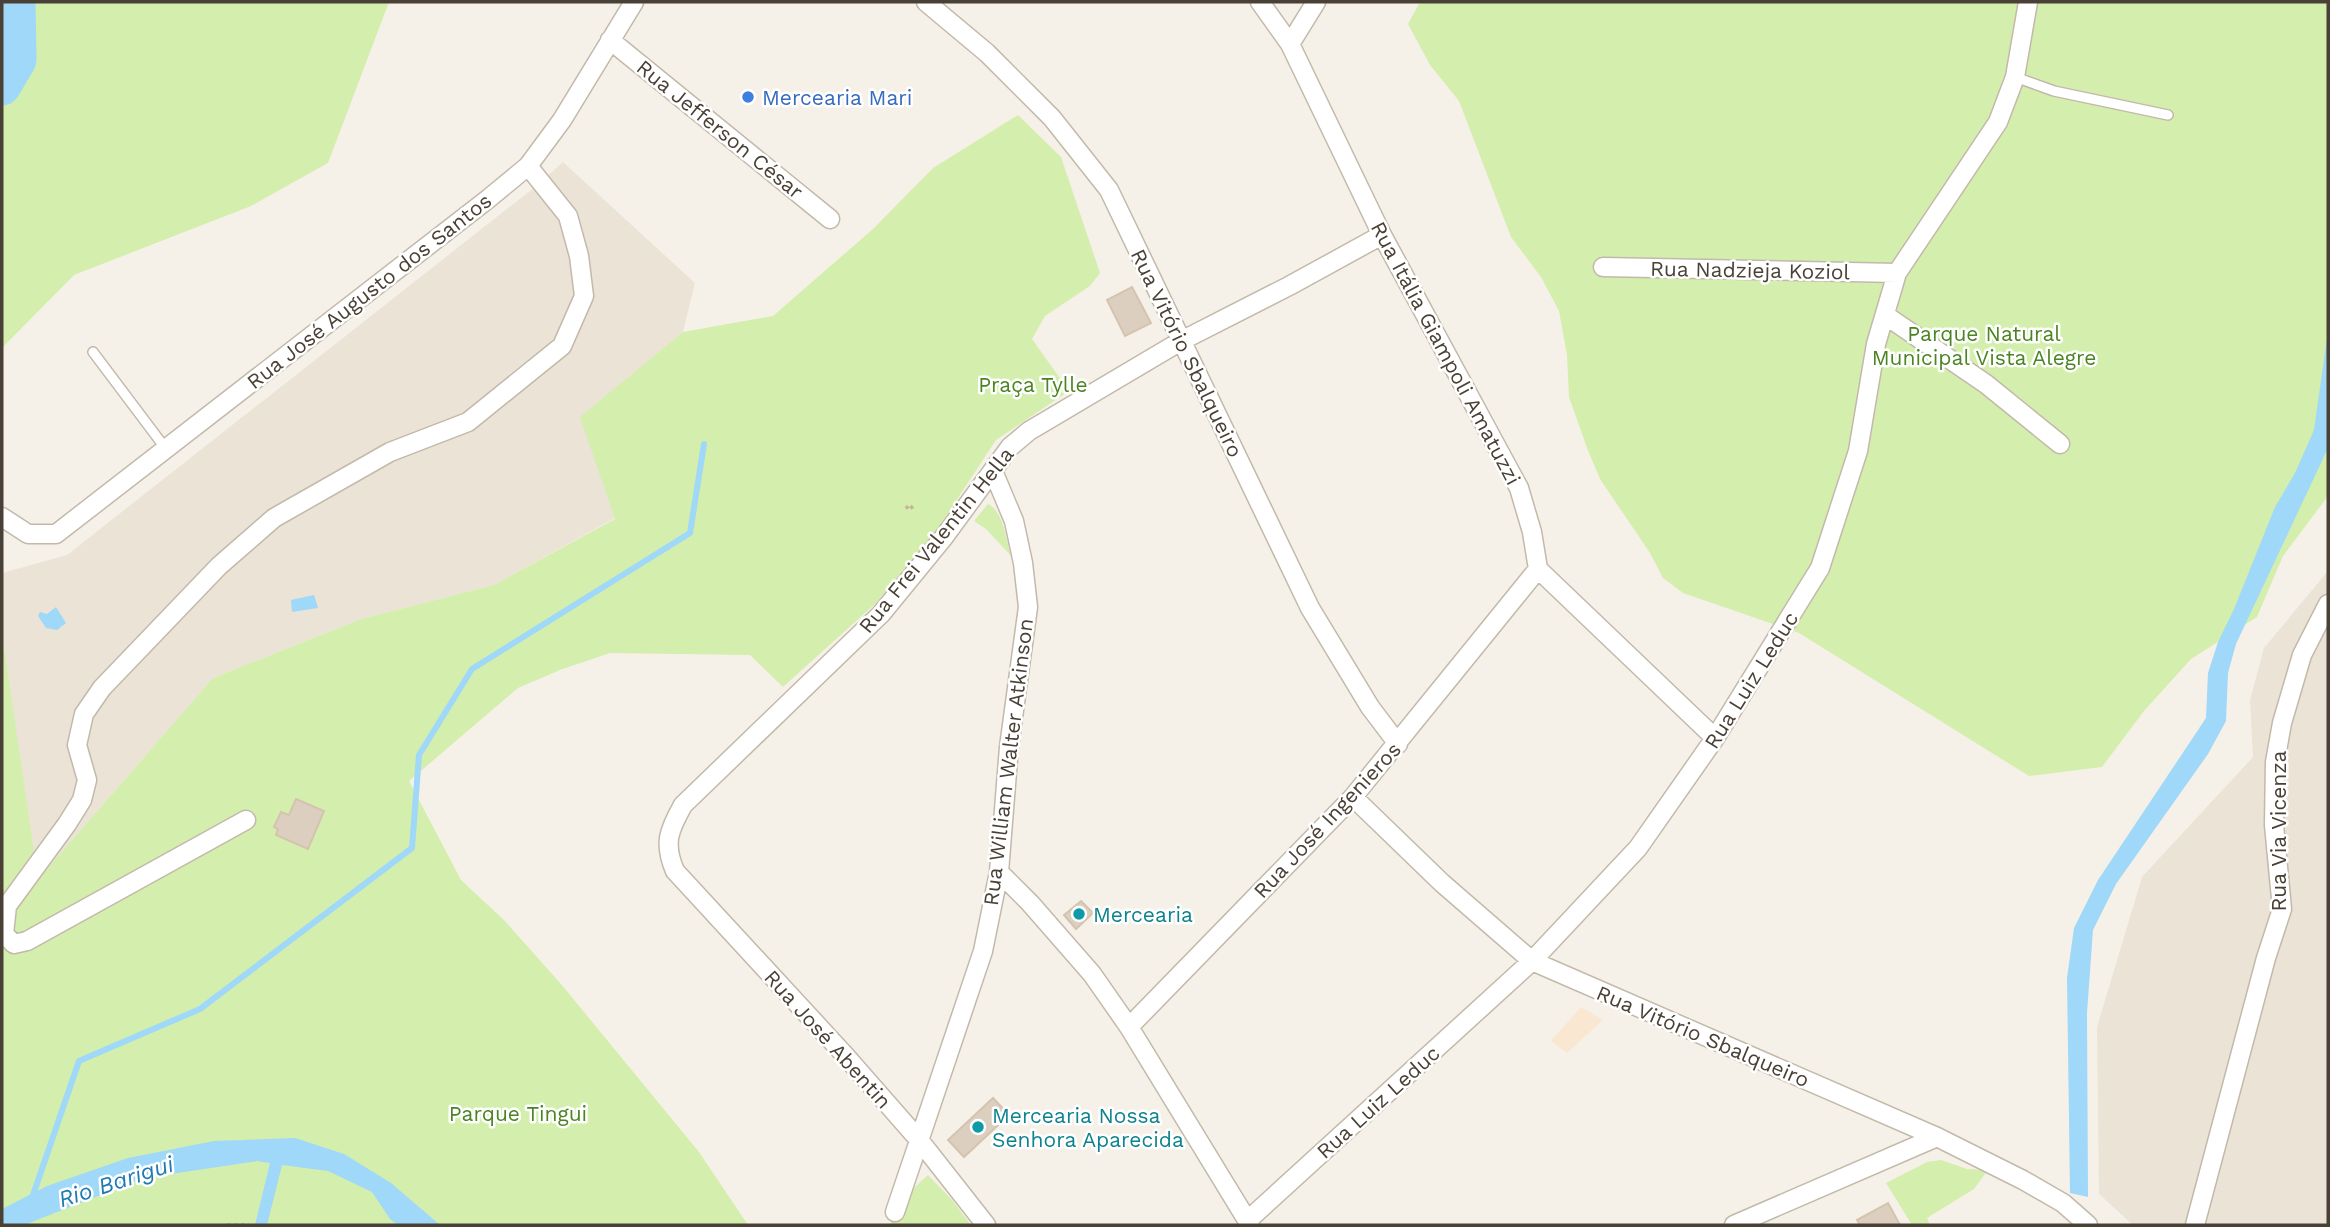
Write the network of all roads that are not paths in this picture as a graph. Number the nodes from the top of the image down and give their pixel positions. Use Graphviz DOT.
graph roads {
  1 [pos="634,2"];
  2 [pos="926,2"];
  3 [pos="1260,2"];
  4 [pos="1316,2"];
  5 [pos="2028,2"];
  6 [pos="610,40"];
  7 [pos="1290,44"];
  8 [pos="2015,78"];
  9 [pos="2168,115"];
  10 [pos="528,166"];
  11 [pos="830,219"];
  12 [pos="1382,235"];
  13 [pos="1603,267"];
  14 [pos="1897,274"];
  15 [pos="1885,314"];
  16 [pos="1181,341"];
  17 [pos="93,352"];
  18 [pos="2060,444"];
  19 [pos="166,449"];
  20 [pos="993,471"];
  21 [pos="2,517"];
  22 [pos="1538,569"];
  23 [pos="2328,604"];
  24 [pos="1715,738"];
  25 [pos="1398,744"];
  26 [pos="1353,797"];
  27 [pos="247,820"];
  28 [pos="668,855"];
  29 [pos="999,872"];
  30 [pos="1532,961"];
  31 [pos="1129,1027"];
  32 [pos="1937,1138"];
  33 [pos="920,1142"];
  34 [pos="895,1212"];
  35 [pos="1249,1223"];
  36 [pos="986,1225"];
  37 [pos="1734,1225"];
  38 [pos="2088,1225"];
  39 [pos="2196,1225"];
  1 -- 6 [label="street, Rua José Augusto dos Santos"];
  2 -- 16 [label="street, Rua Vitório Sbalqueiro"];
  3 -- 7 [label="street, Rua Itália Giampoli Amatuzzi"];
  4 -- 7 [label="street"];
  5 -- 8 [label="street, Rua Luiz Leduc"];
  6 -- 10 [label="street, Rua José Augusto dos Santos"];
  6 -- 11 [label="street, Rua Jefferson César"];
  7 -- 12 [label="street, Rua Itália Giampoli Amatuzzi"];
  8 -- 9 [label="lane"];
  8 -- 14 [label="street, Rua Luiz Leduc"];
  10 -- 19 [label="street, Rua José Augusto dos Santos"];
  10 -- 27 [label="street"];
  12 -- 16 [label="street, Rua Frei Valentin Hella"];
  12 -- 22 [label="street, Rua Itália Giampoli Amatuzzi"];
  13 -- 14 [label="street, Rua Nadzieja Koziol"];
  14 -- 15 [label="street, Rua Luiz Leduc"];
  15 -- 18 [label="street"];
  15 -- 24 [label="street, Rua Luiz Leduc"];
  16 -- 20 [label="street, Rua Frei Valentin Hella"];
  16 -- 25 [label="street, Rua Vitório Sbalqueiro"];
  17 -- 19 [label="lane"];
  19 -- 21 [label="street, Rua José Augusto dos Santos"];
  20 -- 28 [label="street, Rua Frei Valentin Hella"];
  20 -- 29 [label="street, Rua William Walter Atkinson"];
  22 -- 24 [label="street"];
  22 -- 25 [label="street, Rua José Ingenieros"];
  23 -- 39 [label="street, Rua Via Vicenza"];
  24 -- 30 [label="street, Rua Luiz Leduc"];
  25 -- 26 [label="street, Rua José Ingenieros"];
  26 -- 30 [label="street, Rua Vitório Sbalqueiro"];
  26 -- 31 [label="street, Rua José Ingenieros"];
  28 -- 33 [label="street, Rua José Abentin"];
  29 -- 31 [label="street"];
  29 -- 33 [label="street, Rua William Walter Atkinson"];
  30 -- 32 [label="street, Rua Vitório Sbalqueiro"];
  30 -- 35 [label="street, Rua Luiz Leduc"];
  31 -- 35 [label="street"];
  32 -- 37 [label="street"];
  32 -- 38 [label="street, Rua Vitório Sbalqueiro"];
  33 -- 34 [label="street, Rua William Walter Atkinson"];
  33 -- 36 [label="street, Rua José Abentin"];
}
